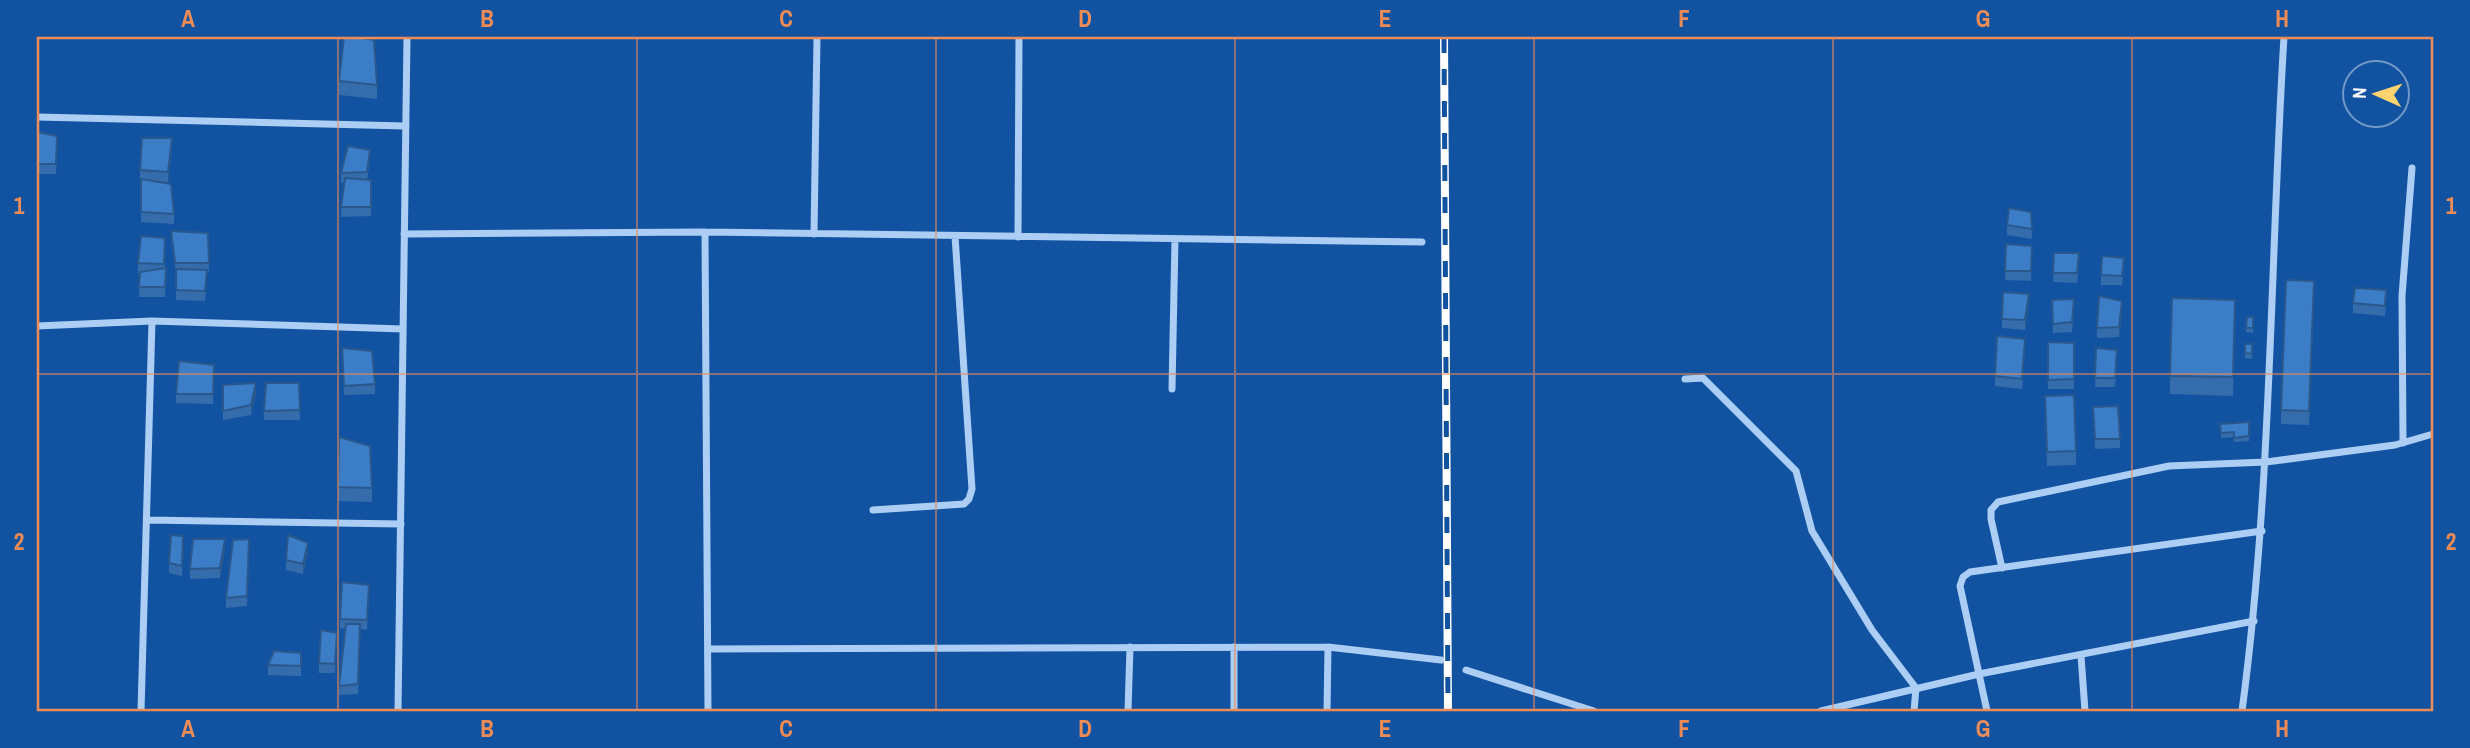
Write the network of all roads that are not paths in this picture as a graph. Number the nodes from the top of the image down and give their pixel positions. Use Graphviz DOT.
graph roads {
  1 [pos="407,37"];
  2 [pos="817,37"];
  3 [pos="1019,37"];
  4 [pos="2284,37"];
  5 [pos="37,117"];
  6 [pos="405,126"];
  7 [pos="2412,168"];
  8 [pos="705,232"];
  9 [pos="404,234"];
  10 [pos="814,234"];
  11 [pos="956,236"];
  12 [pos="1018,237"];
  13 [pos="1175,239"];
  14 [pos="1422,242"];
  15 [pos="152,321"];
  16 [pos="37,326"];
  17 [pos="403,330"];
  18 [pos="1685,379"];
  19 [pos="1172,389"];
  20 [pos="2433,434"];
  21 [pos="2403,443"];
  22 [pos="2266,462"];
  23 [pos="873,510"];
  24 [pos="146,520"];
  25 [pos="401,524"];
  26 [pos="2262,531"];
  27 [pos="2002,568"];
  28 [pos="2254,621"];
  29 [pos="1130,647"];
  30 [pos="1234,647"];
  31 [pos="1328,647"];
  32 [pos="708,649"];
  33 [pos="2081,656"];
  34 [pos="1441,660"];
  35 [pos="1466,670"];
  36 [pos="1979,674"];
  37 [pos="1916,688"];
  38 [pos="141,711"];
  39 [pos="398,711"];
  40 [pos="708,711"];
  41 [pos="1128,711"];
  42 [pos="1234,711"];
  43 [pos="1327,711"];
  44 [pos="1594,711"];
  45 [pos="1821,711"];
  46 [pos="1914,711"];
  47 [pos="1987,711"];
  48 [pos="2085,711"];
  49 [pos="2242,711"];
  1 -- 6 [label="street"];
  2 -- 10 [label="street"];
  3 -- 12 [label="street"];
  4 -- 22 [label="street"];
  5 -- 6 [label="street"];
  6 -- 9 [label="street"];
  7 -- 21 [label="street"];
  8 -- 9 [label="street"];
  8 -- 10 [label="street"];
  8 -- 32 [label="street"];
  9 -- 17 [label="street"];
  10 -- 11 [label="street"];
  11 -- 12 [label="street"];
  11 -- 23 [label="street"];
  12 -- 13 [label="street"];
  13 -- 14 [label="street"];
  13 -- 19 [label="street"];
  15 -- 16 [label="street"];
  15 -- 17 [label="street"];
  15 -- 24 [label="street"];
  17 -- 25 [label="street"];
  18 -- 37 [label="street"];
  20 -- 21 [label="street"];
  21 -- 22 [label="street"];
  22 -- 26 [label="street"];
  22 -- 27 [label="street"];
  24 -- 25 [label="street"];
  24 -- 38 [label="street"];
  25 -- 39 [label="street"];
  26 -- 27 [label="street"];
  26 -- 28 [label="street"];
  27 -- 36 [label="street"];
  28 -- 33 [label="street"];
  28 -- 49 [label="street"];
  29 -- 30 [label="street"];
  29 -- 32 [label="street"];
  29 -- 41 [label="street"];
  30 -- 31 [label="street"];
  30 -- 42 [label="street"];
  31 -- 34 [label="street"];
  31 -- 43 [label="street"];
  32 -- 40 [label="street"];
  33 -- 36 [label="street"];
  33 -- 48 [label="street"];
  35 -- 44 [label="street"];
  36 -- 37 [label="street"];
  36 -- 47 [label="street"];
  37 -- 45 [label="street"];
  37 -- 46 [label="street"];
}
